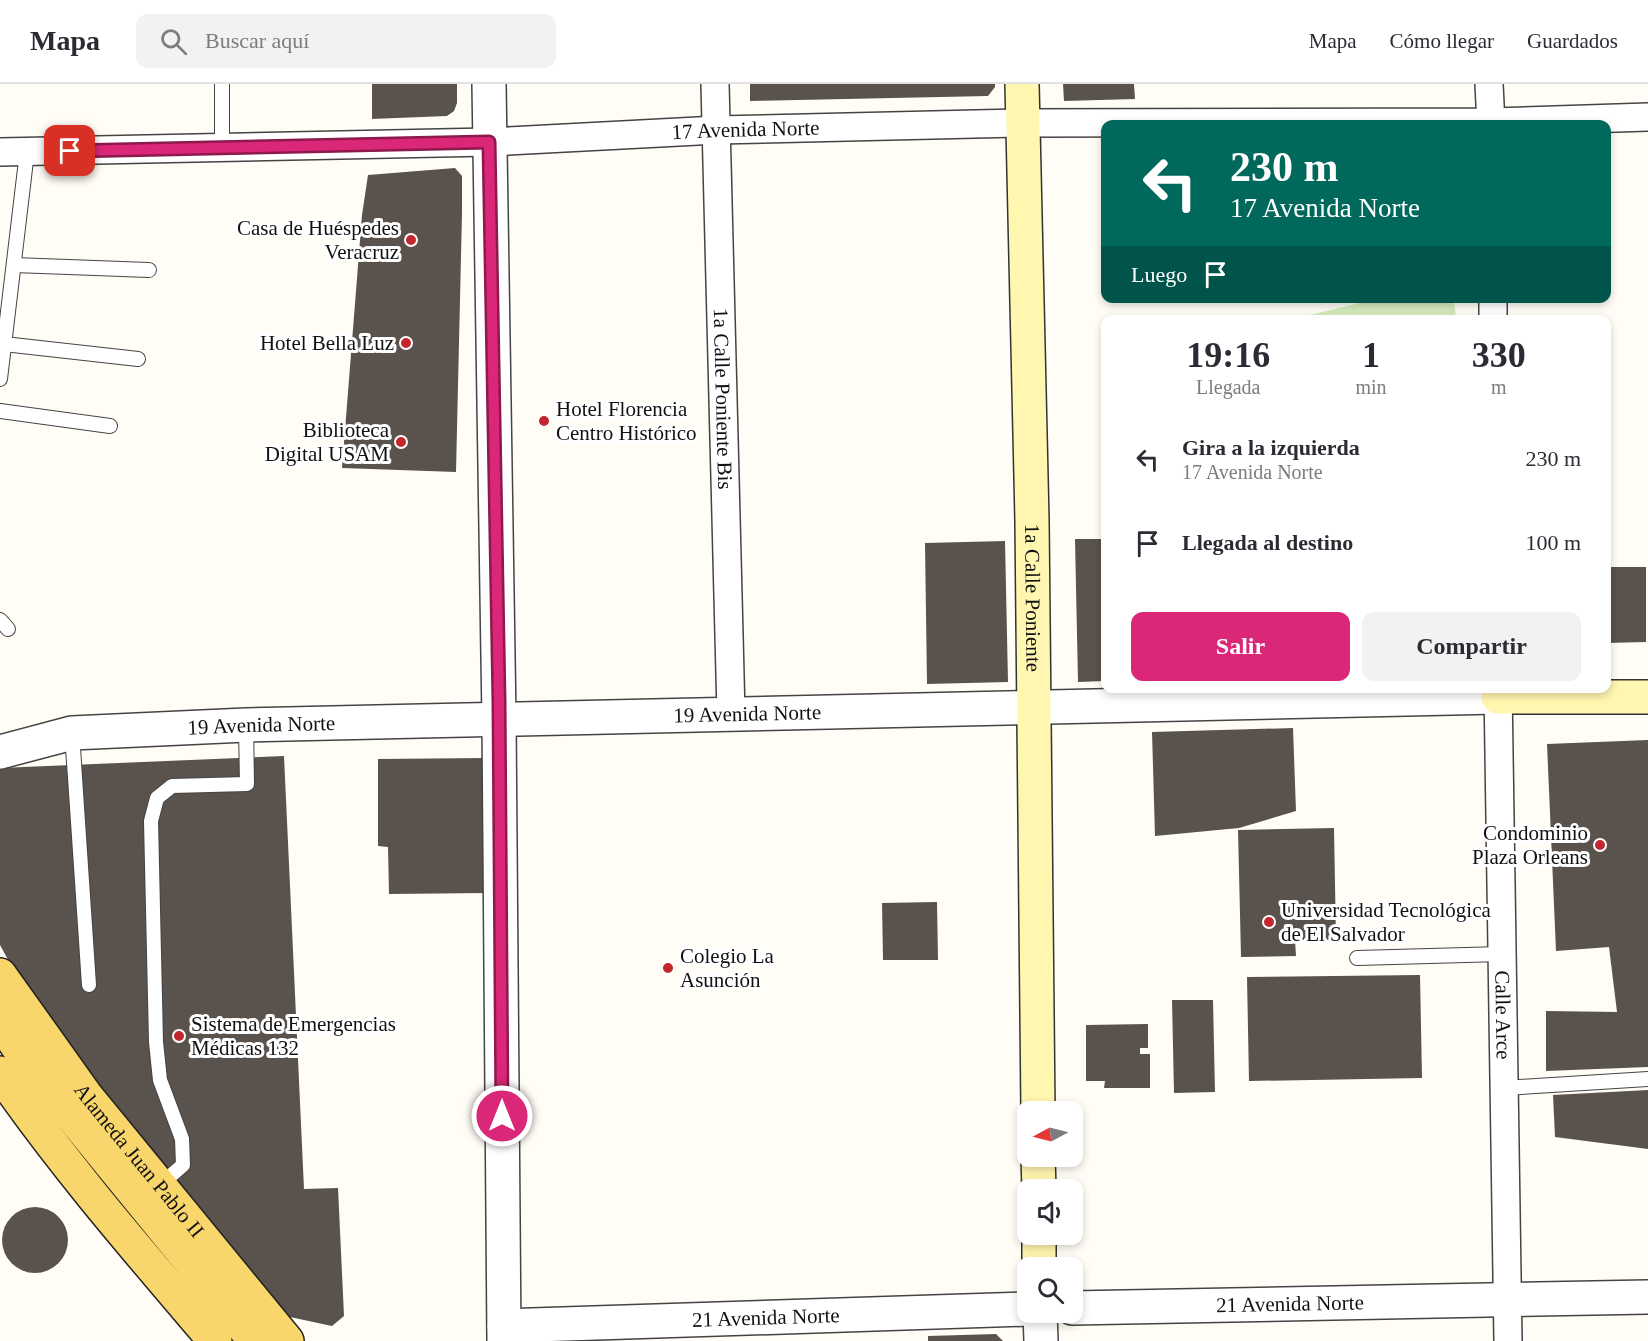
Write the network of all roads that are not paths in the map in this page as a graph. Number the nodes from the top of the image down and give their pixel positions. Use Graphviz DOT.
graph roads {
  1 [pos="222,84"];
  2 [pos="489,84"];
  3 [pos="715,84"];
  4 [pos="1022,84"];
  5 [pos="1489,84"];
  6 [pos="1648,117"];
  7 [pos="1491,120"];
  8 [pos="1570,120"];
  9 [pos="1022,123"];
  10 [pos="1101,123"];
  11 [pos="717,130"];
  12 [pos="489,142"];
  13 [pos="222,147"];
  14 [pos="0,152"];
  15 [pos="27,152"];
  16 [pos="14,265"];
  17 [pos="149,270"];
  18 [pos="4,344"];
  19 [pos="138,359"];
  20 [pos="0,379"];
  21 [pos="0,411"];
  22 [pos="110,426"];
  23 [pos="1498,693"];
  24 [pos="1648,697"];
  25 [pos="1034,706"];
  26 [pos="731,714"];
  27 [pos="499,720"];
  28 [pos="246,725"];
  29 [pos="72,733"];
  30 [pos="0,752"];
  31 [pos="1502,954"];
  32 [pos="1357,958"];
  33 [pos="0,975"];
  34 [pos="90,985"];
  35 [pos="0,1020"];
  36 [pos="0,1073"];
  37 [pos="1648,1079"];
  38 [pos="1504,1088"];
  39 [pos="1038,1101"];
  40 [pos="160,1185"];
  41 [pos="1648,1297"];
  42 [pos="1507,1300"];
  43 [pos="1083,1308"];
  44 [pos="1017,1310"];
  45 [pos="1040,1323"];
  46 [pos="504,1334"];
  47 [pos="215,1341"];
  48 [pos="255,1341"];
  49 [pos="287,1341"];
  50 [pos="1041,1341"];
  51 [pos="1508,1341"];
  1 -- 13 [label="lane"];
  2 -- 12 [label="street"];
  3 -- 11 [label="street, 1a Calle Poniente Bis"];
  4 -- 9 [label="main road, 1a Calle Poniente"];
  5 -- 7 [label="street"];
  6 -- 8 [label="street, 17 Avenida Norte"];
  9 -- 10 [label="street, 17 Avenida Norte"];
  9 -- 11 [label="street, 17 Avenida Norte"];
  9 -- 25 [label="main road, 1a Calle Poniente"];
  11 -- 12 [label="street, 17 Avenida Norte"];
  11 -- 26 [label="street, 1a Calle Poniente Bis"];
  12 -- 13 [label="street, 17 Avenida Norte"];
  12 -- 27 [label="street"];
  13 -- 15 [label="street, 17 Avenida Norte"];
  14 -- 15 [label="street, 17 Avenida Norte"];
  15 -- 16 [label="lane"];
  16 -- 17 [label="lane"];
  16 -- 18 [label="lane"];
  18 -- 19 [label="lane"];
  18 -- 20 [label="lane"];
  21 -- 22 [label="lane"];
  23 -- 24 [label="main road"];
  23 -- 25 [label="street, 19 Avenida Norte"];
  23 -- 31 [label="street, Calle Arce"];
  25 -- 26 [label="street, 19 Avenida Norte"];
  25 -- 39 [label="main road, 1a Calle Poniente"];
  26 -- 27 [label="street, 19 Avenida Norte"];
  27 -- 28 [label="street, 19 Avenida Norte"];
  27 -- 46 [label="street"];
  28 -- 29 [label="street, 19 Avenida Norte"];
  28 -- 40 [label="lane"];
  29 -- 30 [label="street, 19 Avenida Norte"];
  29 -- 34 [label="lane"];
  31 -- 32 [label="lane"];
  31 -- 38 [label="street, Calle Arce"];
  33 -- 40 [label="main road, Alameda Juan Pablo II"];
  35 -- 48 [label="main road"];
  36 -- 47 [label="main road"];
  37 -- 38 [label="lane"];
  38 -- 42 [label="street, Calle Arce"];
  40 -- 49 [label="main road, Alameda Juan Pablo II"];
  41 -- 42 [label="street, 21 Avenida Norte"];
  42 -- 43 [label="street, 21 Avenida Norte"];
  42 -- 51 [label="street, Calle Arce"];
  44 -- 46 [label="street, 21 Avenida Norte"];
  45 -- 50 [label="street"];
}
